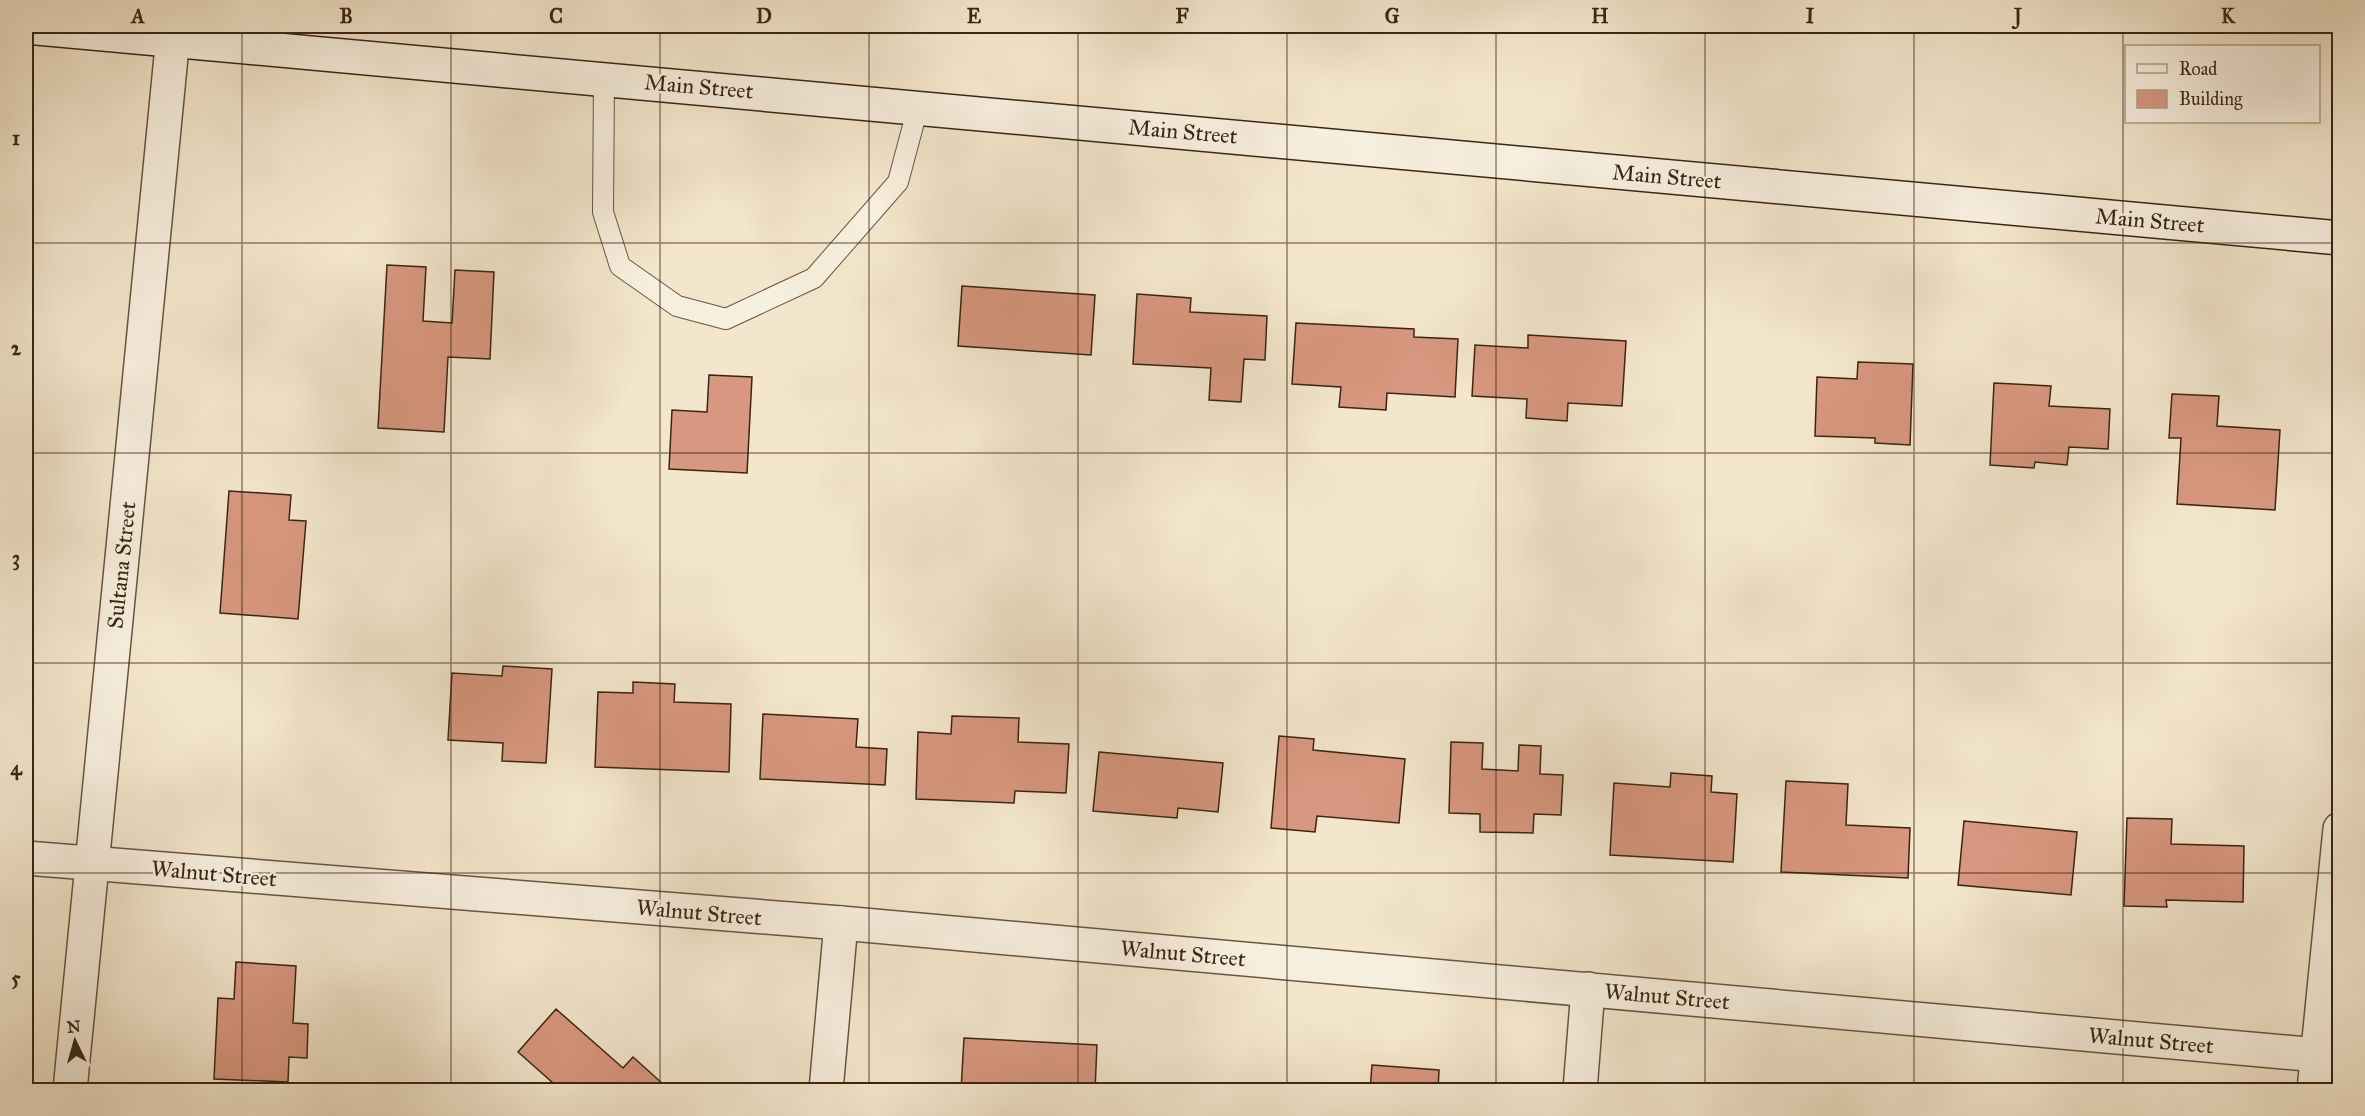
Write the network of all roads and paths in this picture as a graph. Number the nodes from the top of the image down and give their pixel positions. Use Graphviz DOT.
graph roads {
  1 [pos="26,27"];
  2 [pos="174,32"];
  3 [pos="604,78"];
  4 [pos="918,107"];
  5 [pos="2340,238"];
  6 [pos="2340,829"];
  7 [pos="26,858"];
  8 [pos="92,863"];
  9 [pos="842,923"];
  10 [pos="1588,989"];
  11 [pos="2328,1056"];
  12 [pos="70,1090"];
  13 [pos="826,1090"];
  14 [pos="1580,1090"];
  15 [pos="2314,1090"];
  1 -- 2 [label="street, Main Street"];
  2 -- 3 [label="street, Main Street"];
  2 -- 8 [label="street, Sultana Street"];
  3 -- 4 [label="street, Main Street"];
  3 -- 4 [label="lane"];
  4 -- 5 [label="street, Main Street"];
  6 -- 11 [label="street"];
  7 -- 8 [label="street, Walnut Street"];
  8 -- 9 [label="street, Walnut Street"];
  8 -- 12 [label="street, Sultana Street"];
  9 -- 10 [label="street, Walnut Street"];
  9 -- 13 [label="street"];
  10 -- 11 [label="street, Walnut Street"];
  10 -- 14 [label="street"];
  11 -- 15 [label="street"];
}
